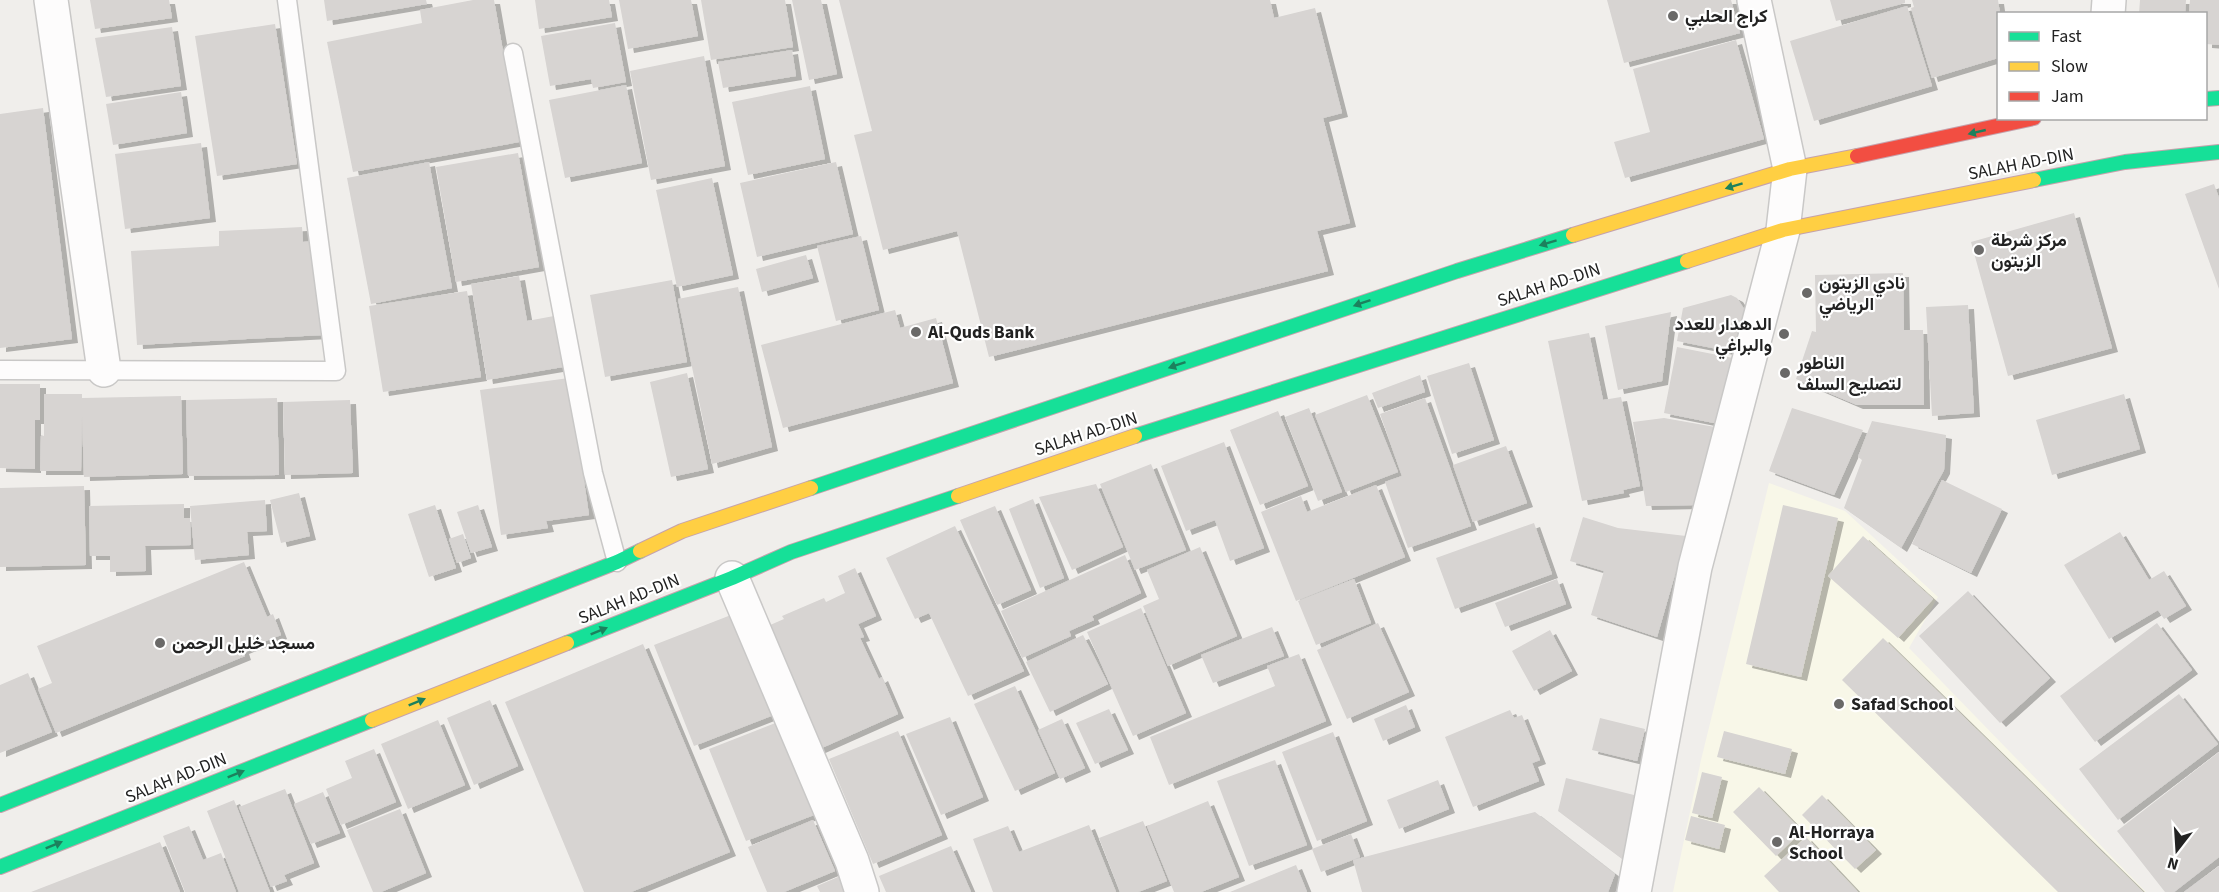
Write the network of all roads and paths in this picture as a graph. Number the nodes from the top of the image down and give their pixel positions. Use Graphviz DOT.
graph roads {
  1 [pos="51,0"];
  2 [pos="287,0"];
  3 [pos="1754,0"];
  4 [pos="513,53"];
  5 [pos="2025,120"];
  6 [pos="2219,152"];
  7 [pos="1790,169"];
  8 [pos="1783,230"];
  9 [pos="0,369"];
  10 [pos="104,370"];
  11 [pos="616,562"];
  12 [pos="732,578"];
  13 [pos="0,805"];
  14 [pos="0,867"];
  15 [pos="862,892"];
  16 [pos="1634,892"];
  1 -- 10 [label="street"];
  2 -- 10 [label="lane"];
  3 -- 7 [label="street"];
  4 -- 11 [label="lane"];
  5 -- 7 [label="highway, SALAH AD-DIN, one-way"];
  6 -- 8 [label="highway, SALAH AD-DIN"];
  7 -- 8 [label="street"];
  7 -- 11 [label="highway, SALAH AD-DIN, one-way"];
  8 -- 12 [label="highway, SALAH AD-DIN"];
  8 -- 16 [label="street"];
  9 -- 10 [label="lane"];
  11 -- 13 [label="highway, SALAH AD-DIN"];
  14 -- 12 [label="highway, SALAH AD-DIN, one-way"];
  12 -- 15 [label="street"];
}
